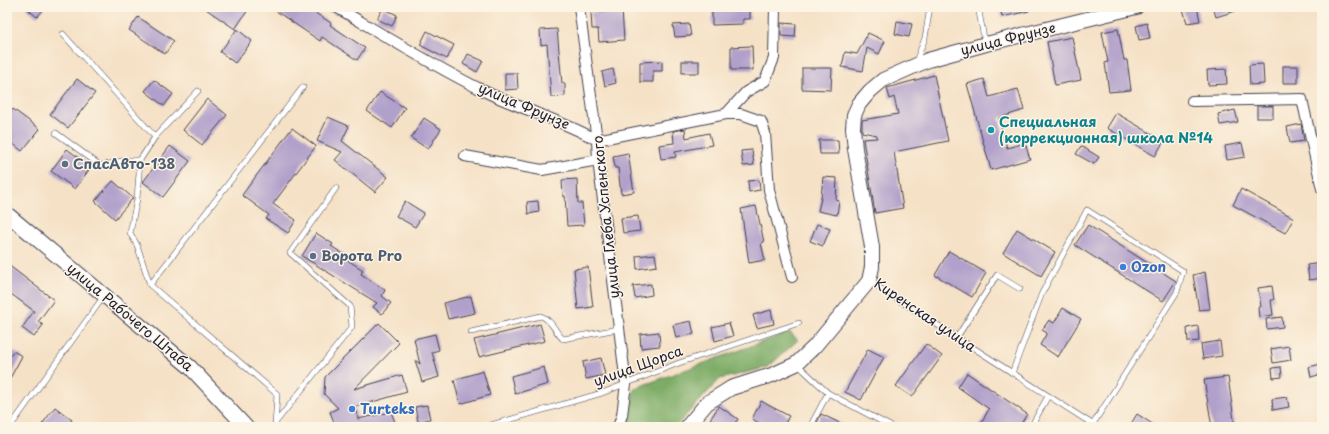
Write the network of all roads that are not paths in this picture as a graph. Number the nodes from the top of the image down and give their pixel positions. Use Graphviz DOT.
graph roads {
  1 [pos="336,7"];
  2 [pos="579,7"];
  3 [pos="775,7"];
  4 [pos="930,7"];
  5 [pos="978,7"];
  6 [pos="1136,7"];
  7 [pos="63,34"];
  8 [pos="986,44"];
  9 [pos="913,66"];
  10 [pos="883,80"];
  11 [pos="303,87"];
  12 [pos="198,91"];
  13 [pos="1192,101"];
  14 [pos="726,114"];
  15 [pos="56,132"];
  16 [pos="155,137"];
  17 [pos="598,140"];
  18 [pos="465,156"];
  19 [pos="140,160"];
  20 [pos="598,160"];
  21 [pos="336,188"];
  22 [pos="1322,189"];
  23 [pos="7,214"];
  24 [pos="792,277"];
  25 [pos="869,281"];
  26 [pos="150,285"];
  27 [pos="1020,289"];
  28 [pos="105,295"];
  29 [pos="799,323"];
  30 [pos="618,329"];
  31 [pos="471,332"];
  32 [pos="957,337"];
  33 [pos="796,364"];
  34 [pos="1012,372"];
  35 [pos="626,384"];
  36 [pos="828,393"];
  37 [pos="1048,396"];
  38 [pos="275,425"];
  39 [pos="1095,426"];
  40 [pos="10,427"];
  41 [pos="246,427"];
  42 [pos="484,427"];
  43 [pos="618,427"];
  44 [pos="687,427"];
  45 [pos="810,427"];
  46 [pos="892,427"];
  47 [pos="1031,427"];
  1 -- 17 [label="street, улица Фрунзе"];
  2 -- 17 [label="street, улица Глеба Успенского"];
  3 -- 14 [label="street"];
  4 -- 9 [label="lane"];
  5 -- 8 [label="lane"];
  6 -- 8 [label="street, улица Фрунзе"];
  7 -- 16 [label="lane"];
  8 -- 9 [label="street, улица Фрунзе"];
  9 -- 10 [label="street, улица Фрунзе"];
  10 -- 25 [label="street, Киренская улица"];
  11 -- 26 [label="lane"];
  12 -- 16 [label="lane"];
  13 -- 22 [label="street"];
  14 -- 17 [label="street"];
  14 -- 24 [label="street"];
  15 -- 19 [label="lane"];
  16 -- 19 [label="lane"];
  17 -- 20 [label="street, улица Глеба Успенского"];
  18 -- 20 [label="street"];
  19 -- 26 [label="lane"];
  20 -- 30 [label="street, улица Глеба Успенского"];
  21 -- 38 [label="lane"];
  23 -- 28 [label="street, улица Рабочего Штаба"];
  25 -- 32 [label="lane, Киренская улица"];
  25 -- 33 [label="street"];
  26 -- 38 [label="lane"];
  27 -- 32 [label="lane"];
  28 -- 40 [label="lane"];
  28 -- 41 [label="street, улица Рабочего Штаба"];
  29 -- 35 [label="lane, улица Щорса"];
  30 -- 31 [label="lane"];
  30 -- 35 [label="street, улица Глеба Успенского"];
  32 -- 34 [label="lane, Киренская улица"];
  33 -- 36 [label="lane"];
  33 -- 44 [label="street"];
  34 -- 37 [label="lane, Киренская улица"];
  34 -- 39 [label="lane"];
  35 -- 42 [label="lane, улица Щорса"];
  35 -- 43 [label="street, улица Глеба Успенского"];
  36 -- 45 [label="lane"];
  36 -- 46 [label="lane"];
  37 -- 39 [label="lane, Киренская улица"];
  37 -- 47 [label="lane"];
}
